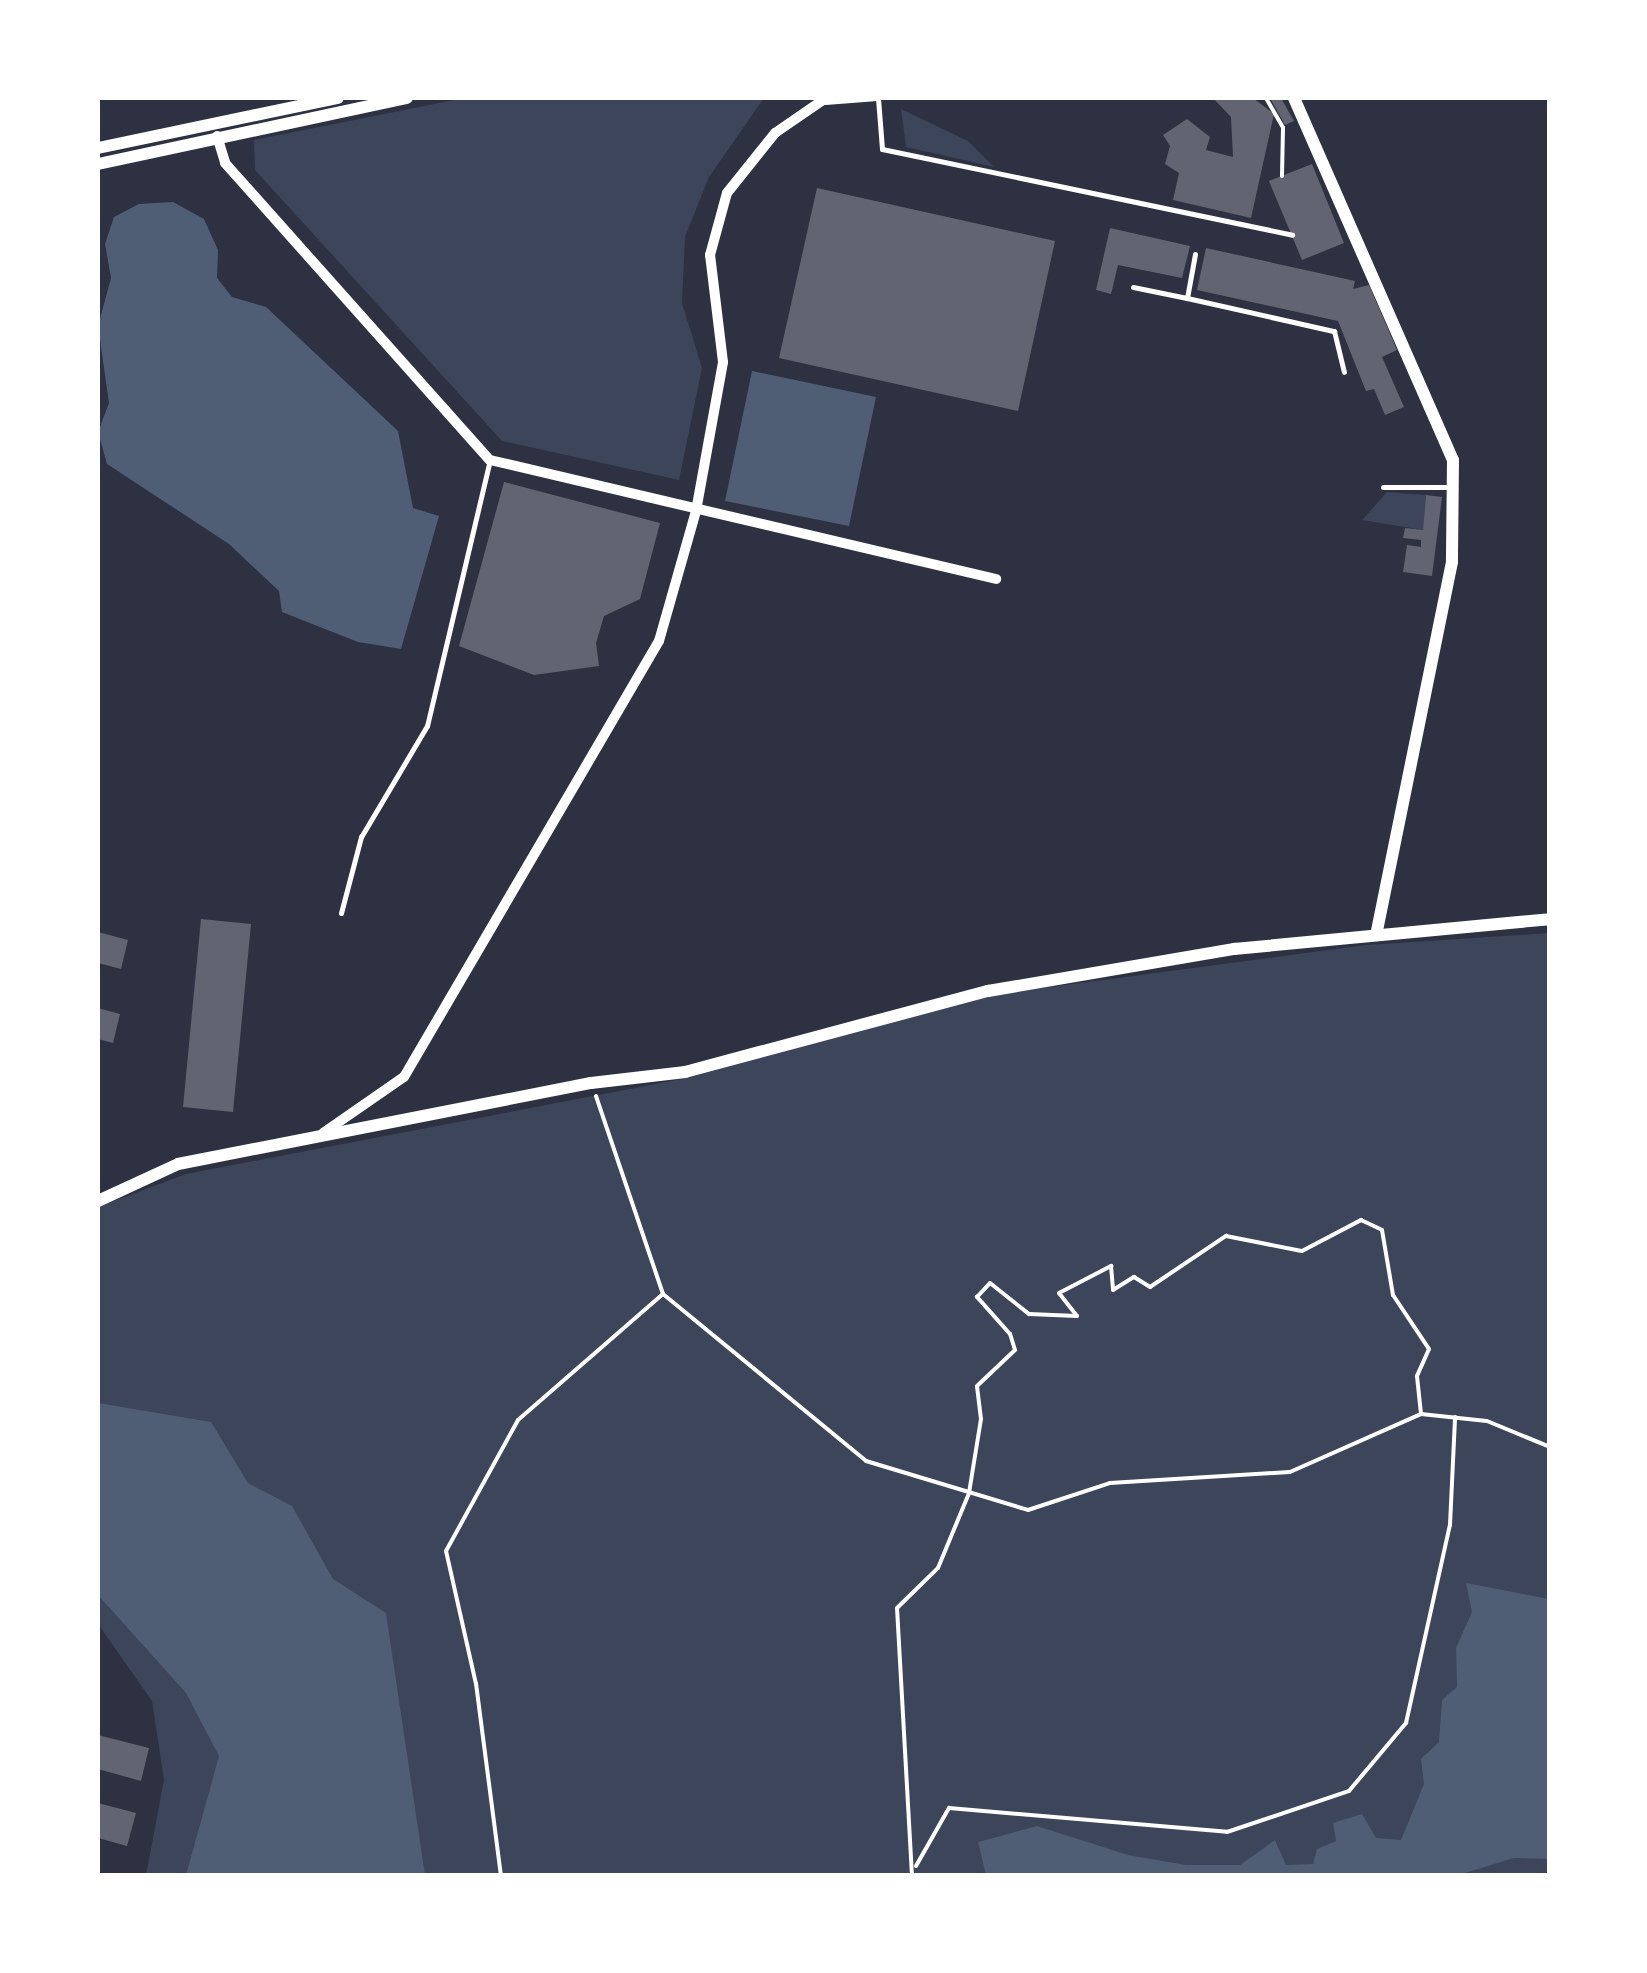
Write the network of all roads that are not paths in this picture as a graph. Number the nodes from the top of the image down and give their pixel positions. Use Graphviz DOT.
graph roads {
  1 [pos="338,98"];
  2 [pos="406,98"];
  3 [pos="878,98"];
  4 [pos="1294,98"];
  5 [pos="825,100"];
  6 [pos="214,125"];
  7 [pos="218,140"];
  8 [pos="98,148"];
  9 [pos="98,164"];
  10 [pos="1292,236"];
  11 [pos="1195,254"];
  12 [pos="1134,287"];
  13 [pos="1187,298"];
  14 [pos="1344,372"];
  15 [pos="490,460"];
  16 [pos="1383,487"];
  17 [pos="1453,487"];
  18 [pos="696,511"];
  19 [pos="996,579"];
  20 [pos="341,913"];
  21 [pos="1550,919"];
  22 [pos="1376,934"];
  23 [pos="318,1136"];
  24 [pos="98,1201"];
  1 -- 6 [label="street"];
  2 -- 7 [label="street"];
  3 -- 5 [label="lane"];
  3 -- 10 [label="lane"];
  4 -- 17 [label="street"];
  5 -- 18 [label="street"];
  6 -- 7 [label="street"];
  6 -- 8 [label="street"];
  7 -- 9 [label="street"];
  7 -- 15 [label="street"];
  11 -- 13 [label="lane"];
  12 -- 13 [label="lane"];
  13 -- 14 [label="lane"];
  15 -- 18 [label="street"];
  15 -- 20 [label="lane"];
  16 -- 17 [label="lane"];
  17 -- 22 [label="street"];
  18 -- 19 [label="street"];
  18 -- 23 [label="street"];
  21 -- 22 [label="street"];
  22 -- 23 [label="street"];
  23 -- 24 [label="street"];
}
